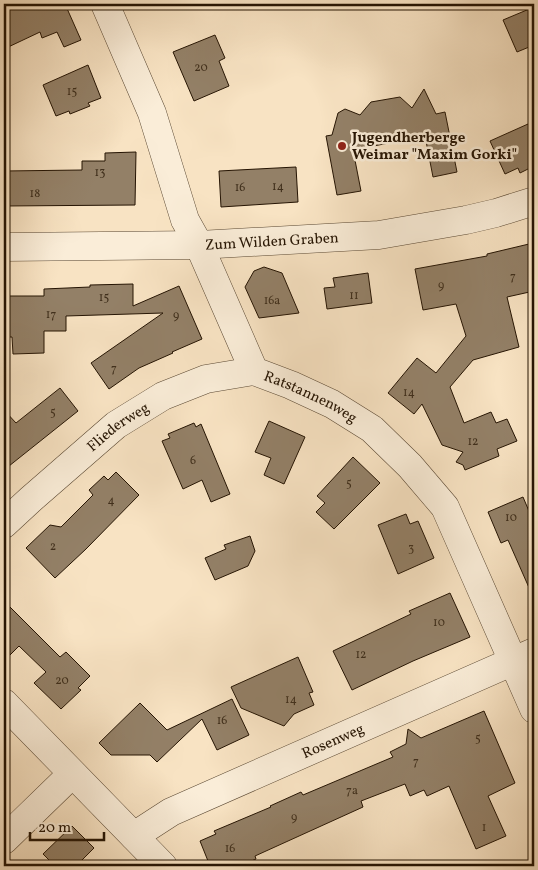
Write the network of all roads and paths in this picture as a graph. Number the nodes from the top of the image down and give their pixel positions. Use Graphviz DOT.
graph roads {
  1 [pos="105,4"];
  2 [pos="534,201"];
  3 [pos="200,245"];
  4 [pos="4,247"];
  5 [pos="254,371"];
  6 [pos="4,524"];
  7 [pos="523,657"];
  8 [pos="4,703"];
  9 [pos="534,709"];
  10 [pos="72,774"];
  11 [pos="134,836"];
  12 [pos="4,840"];
  13 [pos="163,866"];
  1 -- 3 [label="street, Ratstannenweg"];
  2 -- 3 [label="street, Zum Wilden Graben"];
  3 -- 4 [label="street, Zum Wilden Graben"];
  3 -- 5 [label="street, Ratstannenweg"];
  5 -- 6 [label="street, Fliederweg"];
  5 -- 7 [label="street, Ratstannenweg"];
  7 -- 9 [label="street, Ratstannenweg"];
  7 -- 11 [label="street, Rosenweg"];
  8 -- 10 [label="street"];
  10 -- 11 [label="street"];
  10 -- 12 [label="street"];
  11 -- 13 [label="street"];
}
